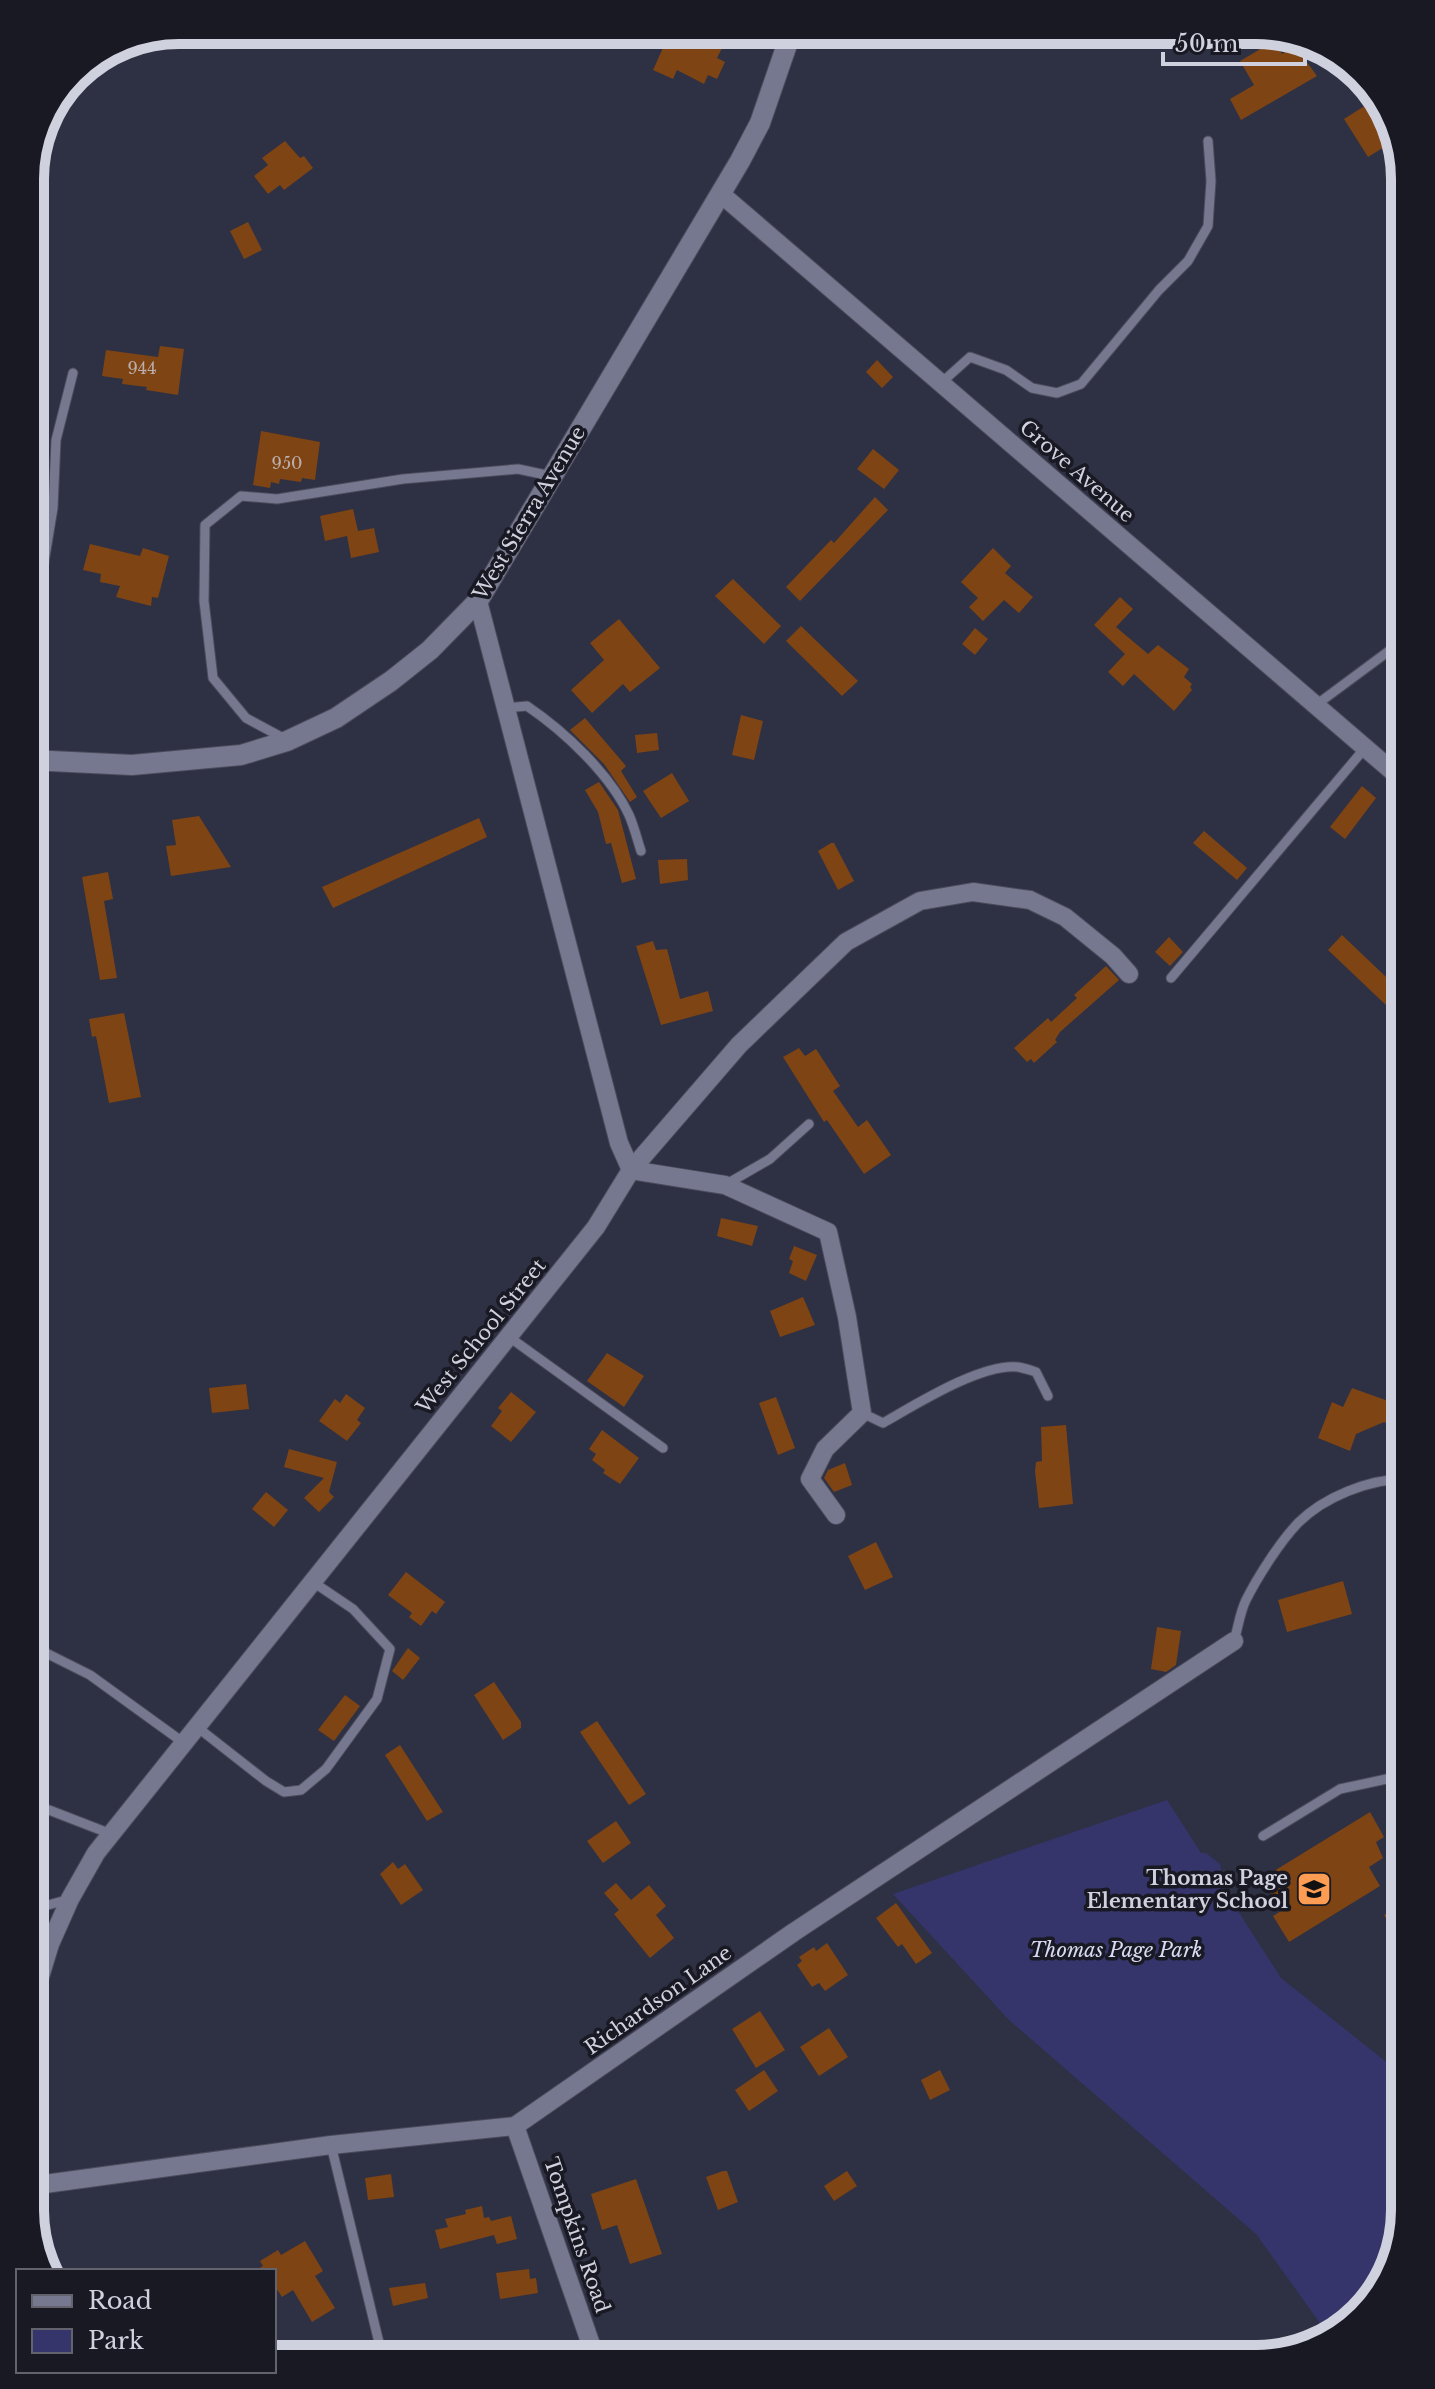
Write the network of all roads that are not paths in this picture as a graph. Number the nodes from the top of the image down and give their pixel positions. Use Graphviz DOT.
graph roads {
  1 [pos="787,44"];
  2 [pos="1208,141"];
  3 [pos="721,194"];
  4 [pos="73,373"];
  5 [pos="941,383"];
  6 [pos="553,476"];
  7 [pos="44,562"];
  8 [pos="478,601"];
  9 [pos="1391,649"];
  10 [pos="1316,705"];
  11 [pos="506,708"];
  12 [pos="287,741"];
  13 [pos="1365,748"];
  14 [pos="44,761"];
  15 [pos="1391,770"];
  16 [pos="641,851"];
  17 [pos="1129,974"];
  18 [pos="1171,978"];
  19 [pos="809,1124"];
  20 [pos="631,1170"];
  21 [pos="725,1185"];
  22 [pos="509,1337"];
  23 [pos="1048,1396"];
  24 [pos="862,1413"];
  25 [pos="663,1448"];
  26 [pos="1391,1479"];
  27 [pos="836,1515"];
  28 [pos="313,1582"];
  29 [pos="1234,1641"];
  30 [pos="44,1652"];
  31 [pos="197,1727"];
  32 [pos="184,1743"];
  33 [pos="1391,1778"];
  34 [pos="49,1810"];
  35 [pos="111,1834"];
  36 [pos="1263,1836"];
  37 [pos="70,1899"];
  38 [pos="44,1906"];
  39 [pos="44,1956"];
  40 [pos="515,2126"];
  41 [pos="331,2145"];
  42 [pos="44,2184"];
  43 [pos="380,2345"];
  44 [pos="591,2345"];
  1 -- 3 [label="main road, West Sierra Avenue"];
  2 -- 5 [label="lane"];
  3 -- 5 [label="street, Grove Avenue"];
  3 -- 6 [label="main road, West Sierra Avenue"];
  4 -- 7 [label="lane"];
  5 -- 10 [label="street, Grove Avenue"];
  6 -- 8 [label="main road, West Sierra Avenue"];
  6 -- 12 [label="lane"];
  8 -- 11 [label="street"];
  8 -- 12 [label="main road, West Sierra Avenue"];
  9 -- 10 [label="lane"];
  10 -- 13 [label="street, Grove Avenue"];
  11 -- 16 [label="lane"];
  11 -- 20 [label="street"];
  12 -- 14 [label="main road, West Sierra Avenue"];
  13 -- 15 [label="street, Grove Avenue"];
  13 -- 18 [label="lane"];
  17 -- 20 [label="street, West School Street"];
  19 -- 21 [label="lane"];
  20 -- 21 [label="street"];
  20 -- 22 [label="street, West School Street"];
  21 -- 24 [label="street"];
  22 -- 25 [label="lane"];
  22 -- 28 [label="street, West School Street"];
  23 -- 24 [label="lane"];
  24 -- 27 [label="street"];
  26 -- 29 [label="lane"];
  28 -- 31 [label="street, West School Street"];
  28 -- 31 [label="lane"];
  29 -- 40 [label="street, Richardson Lane"];
  30 -- 32 [label="lane"];
  31 -- 32 [label="street, West School Street"];
  32 -- 35 [label="street, West School Street"];
  33 -- 36 [label="lane"];
  34 -- 35 [label="lane"];
  35 -- 37 [label="street, West School Street"];
  37 -- 38 [label="lane"];
  37 -- 39 [label="street, West School Street"];
  40 -- 41 [label="street, Richardson Lane"];
  40 -- 44 [label="street, Tompkins Road"];
  41 -- 42 [label="street, Richardson Lane"];
  41 -- 43 [label="lane"];
}
